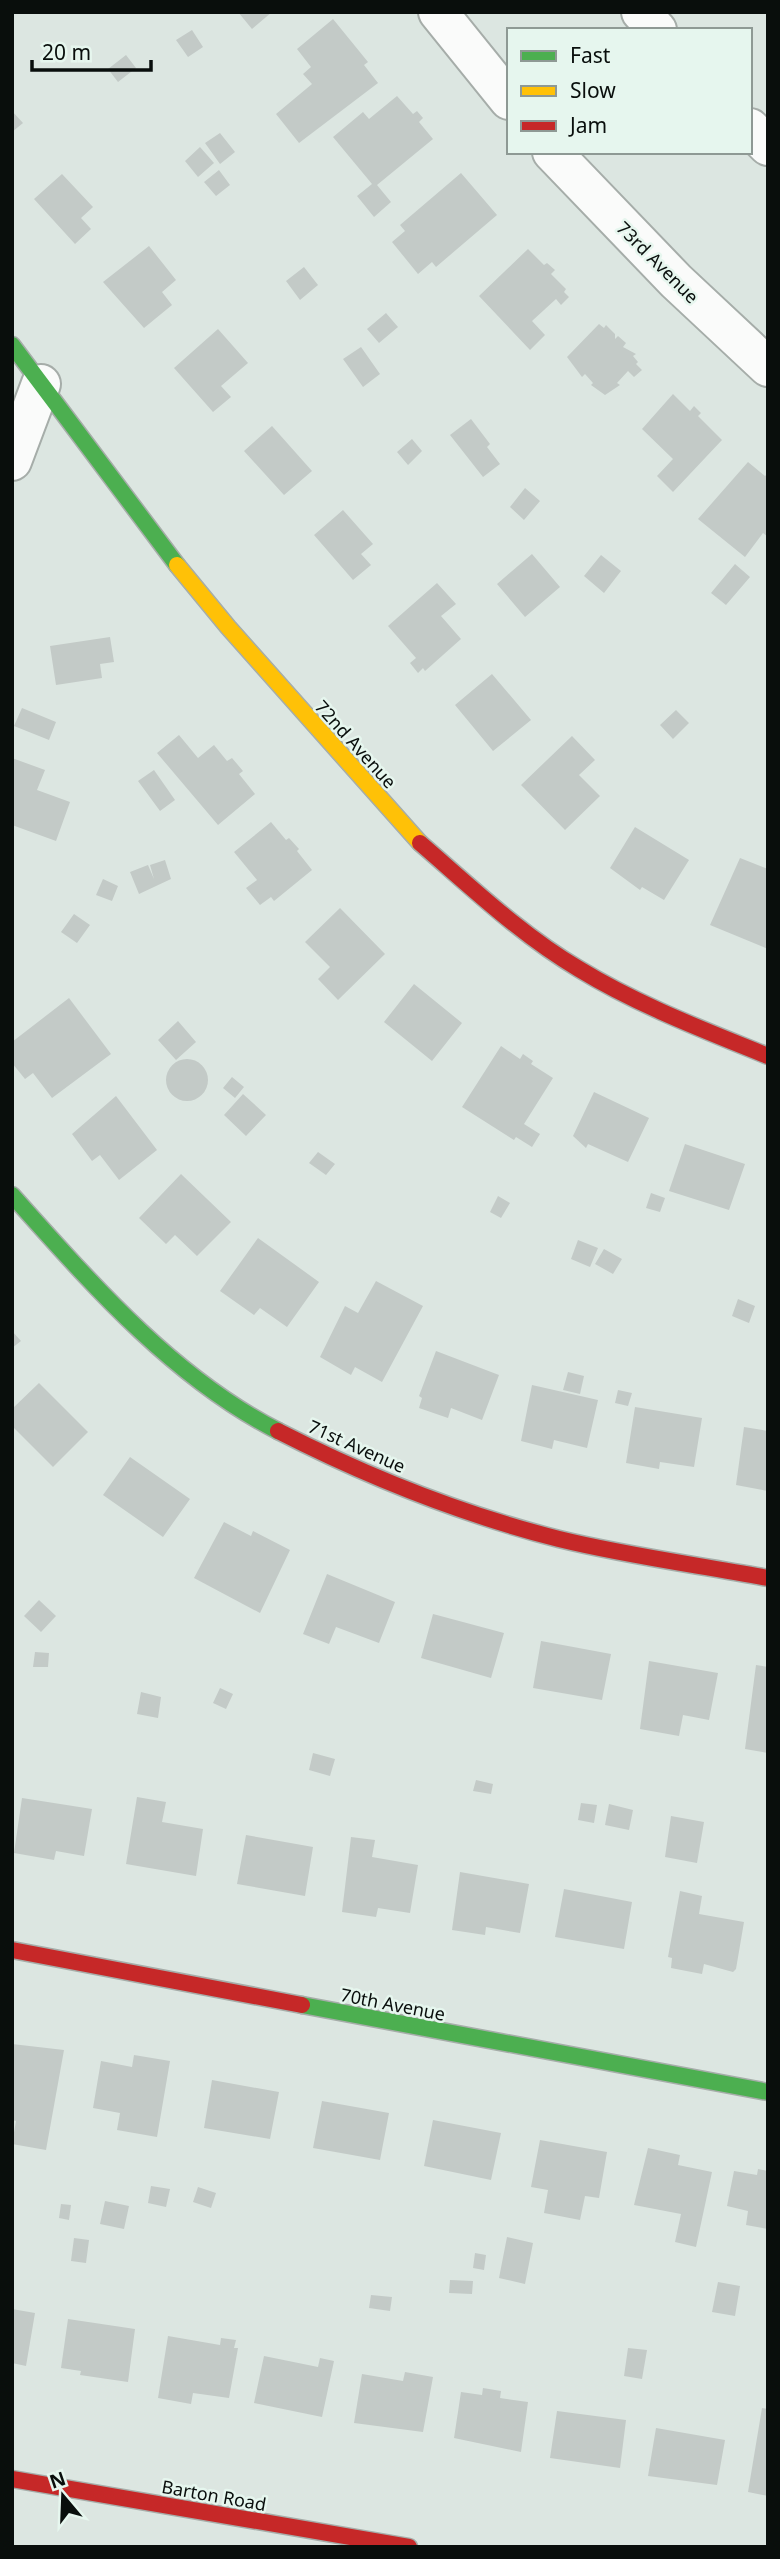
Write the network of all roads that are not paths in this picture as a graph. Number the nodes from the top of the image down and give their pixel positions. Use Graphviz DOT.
graph roads {
  1 [pos="438,12"];
  2 [pos="641,12"];
  3 [pos="655,28"];
  4 [pos="507,98"];
  5 [pos="752,130"];
  6 [pos="768,146"];
  7 [pos="554,154"];
  8 [pos="12,345"];
  9 [pos="768,367"];
  10 [pos="41,384"];
  11 [pos="12,461"];
  12 [pos="768,1056"];
  13 [pos="12,1195"];
  14 [pos="768,1578"];
  15 [pos="12,1950"];
  16 [pos="768,2092"];
  17 [pos="12,2479"];
  18 [pos="268,2535"];
  19 [pos="409,2547"];
  1 -- 4 [label="street"];
  2 -- 3 [label="street"];
  5 -- 6 [label="street"];
  7 -- 9 [label="street, 73rd Avenue"];
  8 -- 10 [label="street, 72nd Avenue"];
  10 -- 11 [label="street"];
  10 -- 12 [label="street, 72nd Avenue"];
  13 -- 14 [label="street, 71st Avenue"];
  15 -- 16 [label="street, 70th Avenue"];
  17 -- 18 [label="street, Barton Road"];
  18 -- 19 [label="street, Barton Road"];
}
